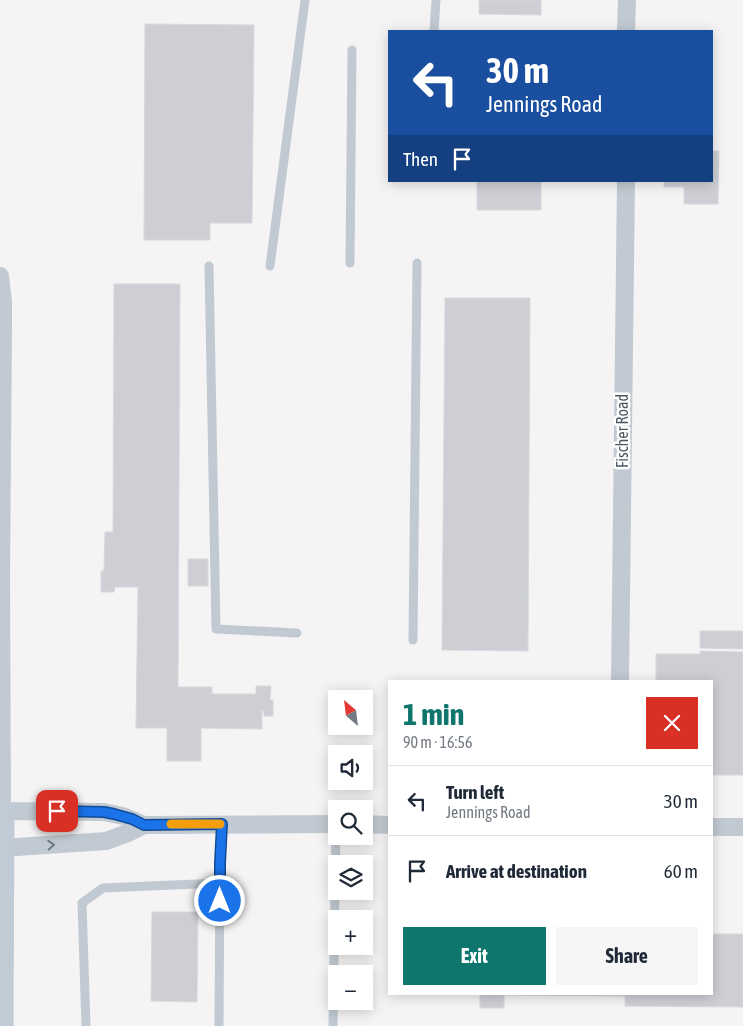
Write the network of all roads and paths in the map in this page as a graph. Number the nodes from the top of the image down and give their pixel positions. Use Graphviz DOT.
graph roads {
  1 [pos="305,0"];
  2 [pos="436,0"];
  3 [pos="627,0"];
  4 [pos="434,30"];
  5 [pos="626,30"];
  6 [pos="352,50"];
  7 [pos="626,182"];
  8 [pos="417,262"];
  9 [pos="350,263"];
  10 [pos="209,266"];
  11 [pos="270,266"];
  12 [pos="0,276"];
  13 [pos="2,352"];
  14 [pos="1,387"];
  15 [pos="1,484"];
  16 [pos="297,633"];
  17 [pos="413,640"];
  18 [pos="1,680"];
  19 [pos="620,680"];
  20 [pos="1,811"];
  21 [pos="222,824"];
  22 [pos="328,824"];
  23 [pos="373,824"];
  24 [pos="388,824"];
  25 [pos="144,825"];
  26 [pos="713,827"];
  27 [pos="743,827"];
  28 [pos="336,845"];
  29 [pos="1,848"];
  30 [pos="220,883"];
  31 [pos="1,1026"];
  32 [pos="86,1026"];
  33 [pos="219,1026"];
  34 [pos="333,1026"];
  1 -- 11 [label="lane"];
  2 -- 4 [label="lane"];
  3 -- 5 [label="street"];
  6 -- 9 [label="lane"];
  7 -- 19 [label="street, Fischer Road"];
  8 -- 17 [label="lane"];
  10 -- 16 [label="lane"];
  12 -- 13 [label="street"];
  13 -- 14 [label="street"];
  14 -- 15 [label="street"];
  15 -- 18 [label="street"];
  18 -- 20 [label="street"];
  20 -- 25 [label="street"];
  20 -- 29 [label="street"];
  21 -- 22 [label="street"];
  21 -- 25 [label="street"];
  21 -- 30 [label="lane"];
  23 -- 24 [label="street"];
  29 -- 25 [label="street, one-way"];
  26 -- 27 [label="street"];
  28 -- 34 [label="lane"];
  29 -- 31 [label="street"];
  30 -- 32 [label="lane"];
  30 -- 33 [label="lane"];
}
